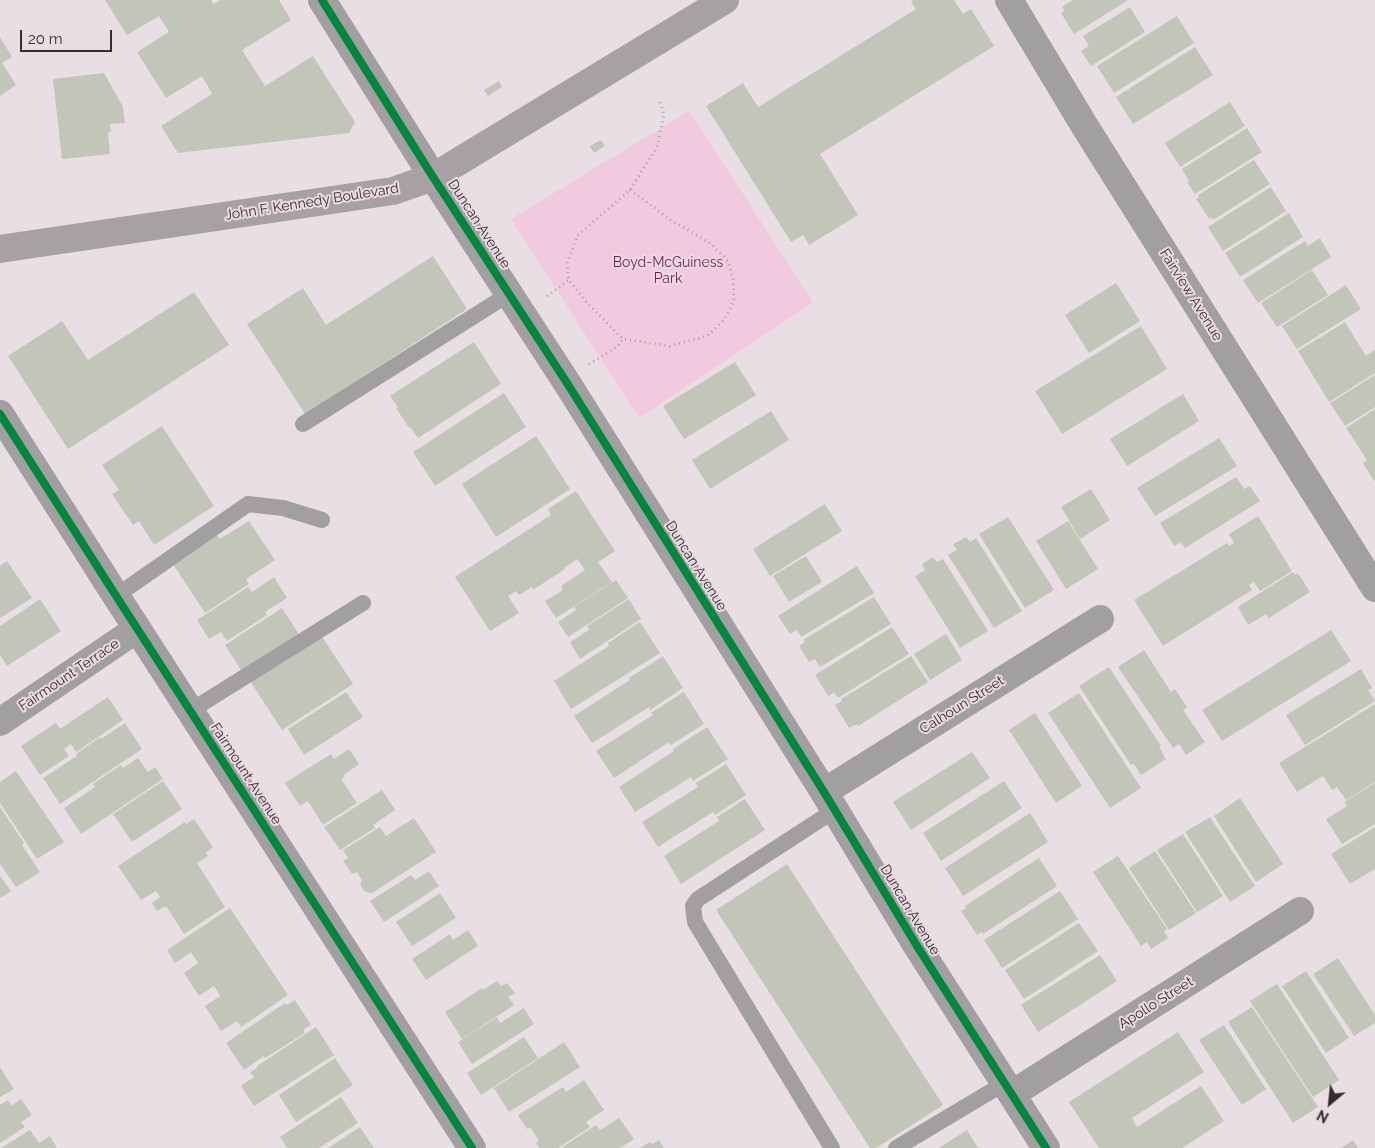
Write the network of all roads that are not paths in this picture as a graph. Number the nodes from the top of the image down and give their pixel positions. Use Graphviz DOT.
graph roads {
  1 [pos="322,0"];
  2 [pos="725,0"];
  3 [pos="1009,0"];
  4 [pos="433,177"];
  5 [pos="0,248"];
  6 [pos="509,294"];
  7 [pos="0,414"];
  8 [pos="303,424"];
  9 [pos="322,520"];
  10 [pos="1375,588"];
  11 [pos="116,596"];
  12 [pos="363,603"];
  13 [pos="1100,619"];
  14 [pos="137,629"];
  15 [pos="190,711"];
  16 [pos="0,722"];
  17 [pos="829,801"];
  18 [pos="1300,911"];
  19 [pos="1008,1088"];
  20 [pos="472,1148"];
  21 [pos="832,1148"];
  22 [pos="896,1148"];
  23 [pos="1046,1148"];
  1 -- 4 [label="street, Duncan Avenue"];
  2 -- 4 [label="main road, John F. Kennedy Boulevard"];
  3 -- 10 [label="street, Fairview Avenue"];
  4 -- 5 [label="main road, John F. Kennedy Boulevard"];
  4 -- 6 [label="street, Duncan Avenue"];
  6 -- 8 [label="lane"];
  6 -- 17 [label="street, Duncan Avenue"];
  7 -- 11 [label="street, Fairmount Avenue"];
  9 -- 11 [label="lane"];
  11 -- 14 [label="street, Fairmount Avenue"];
  12 -- 15 [label="lane"];
  13 -- 17 [label="street, Calhoun Street"];
  14 -- 15 [label="street, Fairmount Avenue"];
  14 -- 16 [label="street, Fairmount Terrace"];
  15 -- 20 [label="street, Fairmount Avenue"];
  17 -- 19 [label="street, Duncan Avenue"];
  17 -- 21 [label="lane"];
  18 -- 19 [label="street, Apollo Street"];
  19 -- 22 [label="lane"];
  19 -- 23 [label="street, Duncan Avenue"];
}
